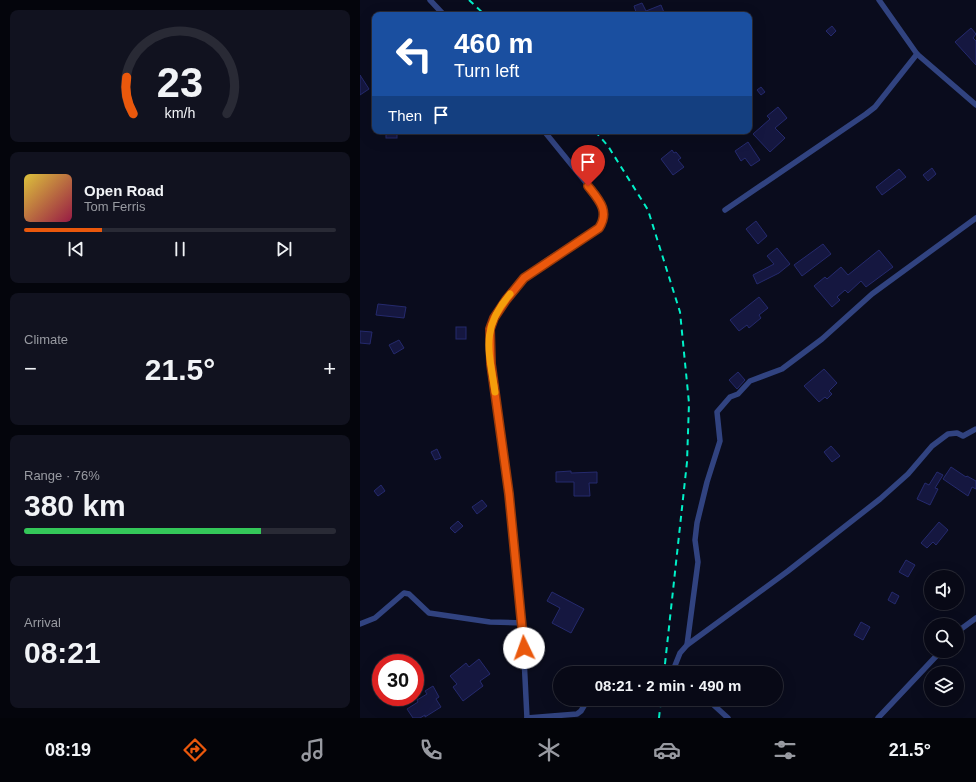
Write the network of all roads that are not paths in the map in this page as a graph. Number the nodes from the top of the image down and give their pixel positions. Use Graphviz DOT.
graph roads {
  1 [pos="430,0"];
  2 [pos="879,0"];
  3 [pos="441,12"];
  4 [pos="917,54"];
  5 [pos="976,105"];
  6 [pos="546,134"];
  7 [pos="725,210"];
  8 [pos="976,218"];
  9 [pos="976,429"];
  10 [pos="976,618"];
  11 [pos="523,623"];
  12 [pos="360,624"];
  13 [pos="964,627"];
  14 [pos="687,645"];
  15 [pos="934,658"];
  16 [pos="675,666"];
  17 [pos="584,706"];
  18 [pos="715,706"];
  19 [pos="527,718"];
  20 [pos="728,718"];
  21 [pos="878,718"];
  1 -- 3 [label="street"];
  2 -- 4 [label="street"];
  4 -- 5 [label="street"];
  4 -- 7 [label="street"];
  6 -- 11 [label="street"];
  8 -- 14 [label="street"];
  9 -- 14 [label="street"];
  10 -- 13 [label="street"];
  11 -- 12 [label="street"];
  11 -- 19 [label="street"];
  14 -- 16 [label="street"];
  15 -- 21 [label="street"];
  17 -- 19 [label="street"];
  18 -- 20 [label="street"];
}
